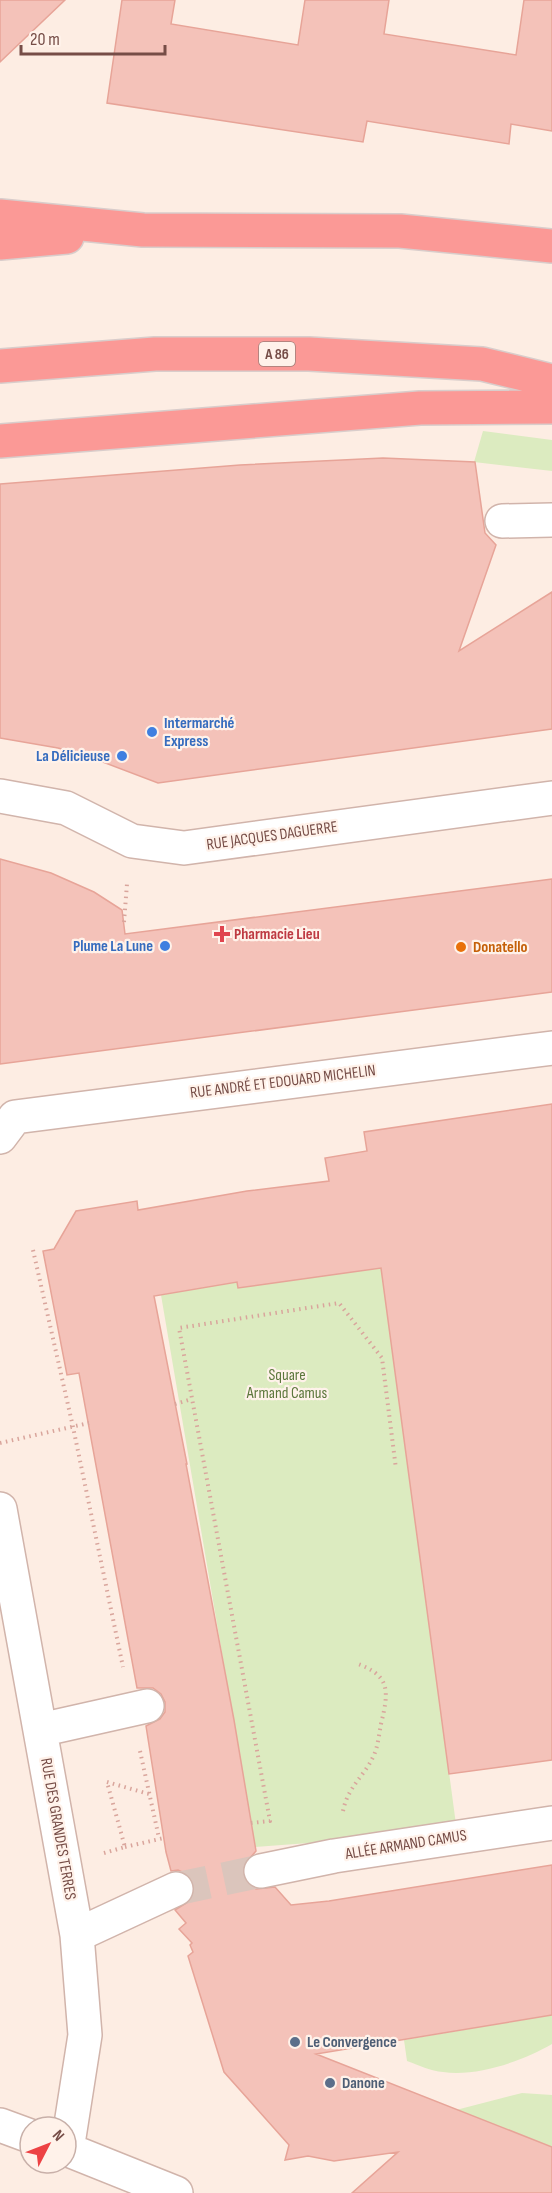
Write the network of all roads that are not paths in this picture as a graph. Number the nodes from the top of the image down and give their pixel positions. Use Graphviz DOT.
graph roads {
  1 [pos="0,216"];
  2 [pos="143,230"];
  3 [pos="0,243"];
  4 [pos="552,246"];
  5 [pos="0,366"];
  6 [pos="552,381"];
  7 [pos="552,407"];
  8 [pos="0,441"];
  9 [pos="552,520"];
  10 [pos="502,521"];
  11 [pos="0,796"];
  12 [pos="552,798"];
  13 [pos="552,1048"];
  14 [pos="7,1127"];
  15 [pos="0,1509"];
  16 [pos="147,1706"];
  17 [pos="40,1730"];
  18 [pos="552,1822"];
  19 [pos="261,1871"];
  20 [pos="176,1889"];
  21 [pos="77,1935"];
  22 [pos="72,2115"];
  23 [pos="0,2125"];
  24 [pos="18,2132"];
  25 [pos="78,2154"];
  26 [pos="176,2193"];
  1 -- 2 [label="highway"];
  2 -- 3 [label="highway"];
  2 -- 4 [label="highway"];
  5 -- 6 [label="highway, A 86"];
  7 -- 8 [label="highway"];
  9 -- 10 [label="street"];
  11 -- 12 [label="street, RUE JACQUES DAGUERRE"];
  13 -- 14 [label="street, RUE ANDRÉ ET EDOUARD MICHELIN"];
  15 -- 17 [label="street, RUE DES GRANDES TERRES"];
  16 -- 17 [label="street"];
  17 -- 21 [label="street, RUE DES GRANDES TERRES"];
  18 -- 19 [label="street, ALLÉE ARMAND CAMUS"];
  20 -- 21 [label="street"];
  21 -- 22 [label="street, RUE DES GRANDES TERRES"];
  23 -- 24 [label="street"];
  25 -- 26 [label="street"];
}
